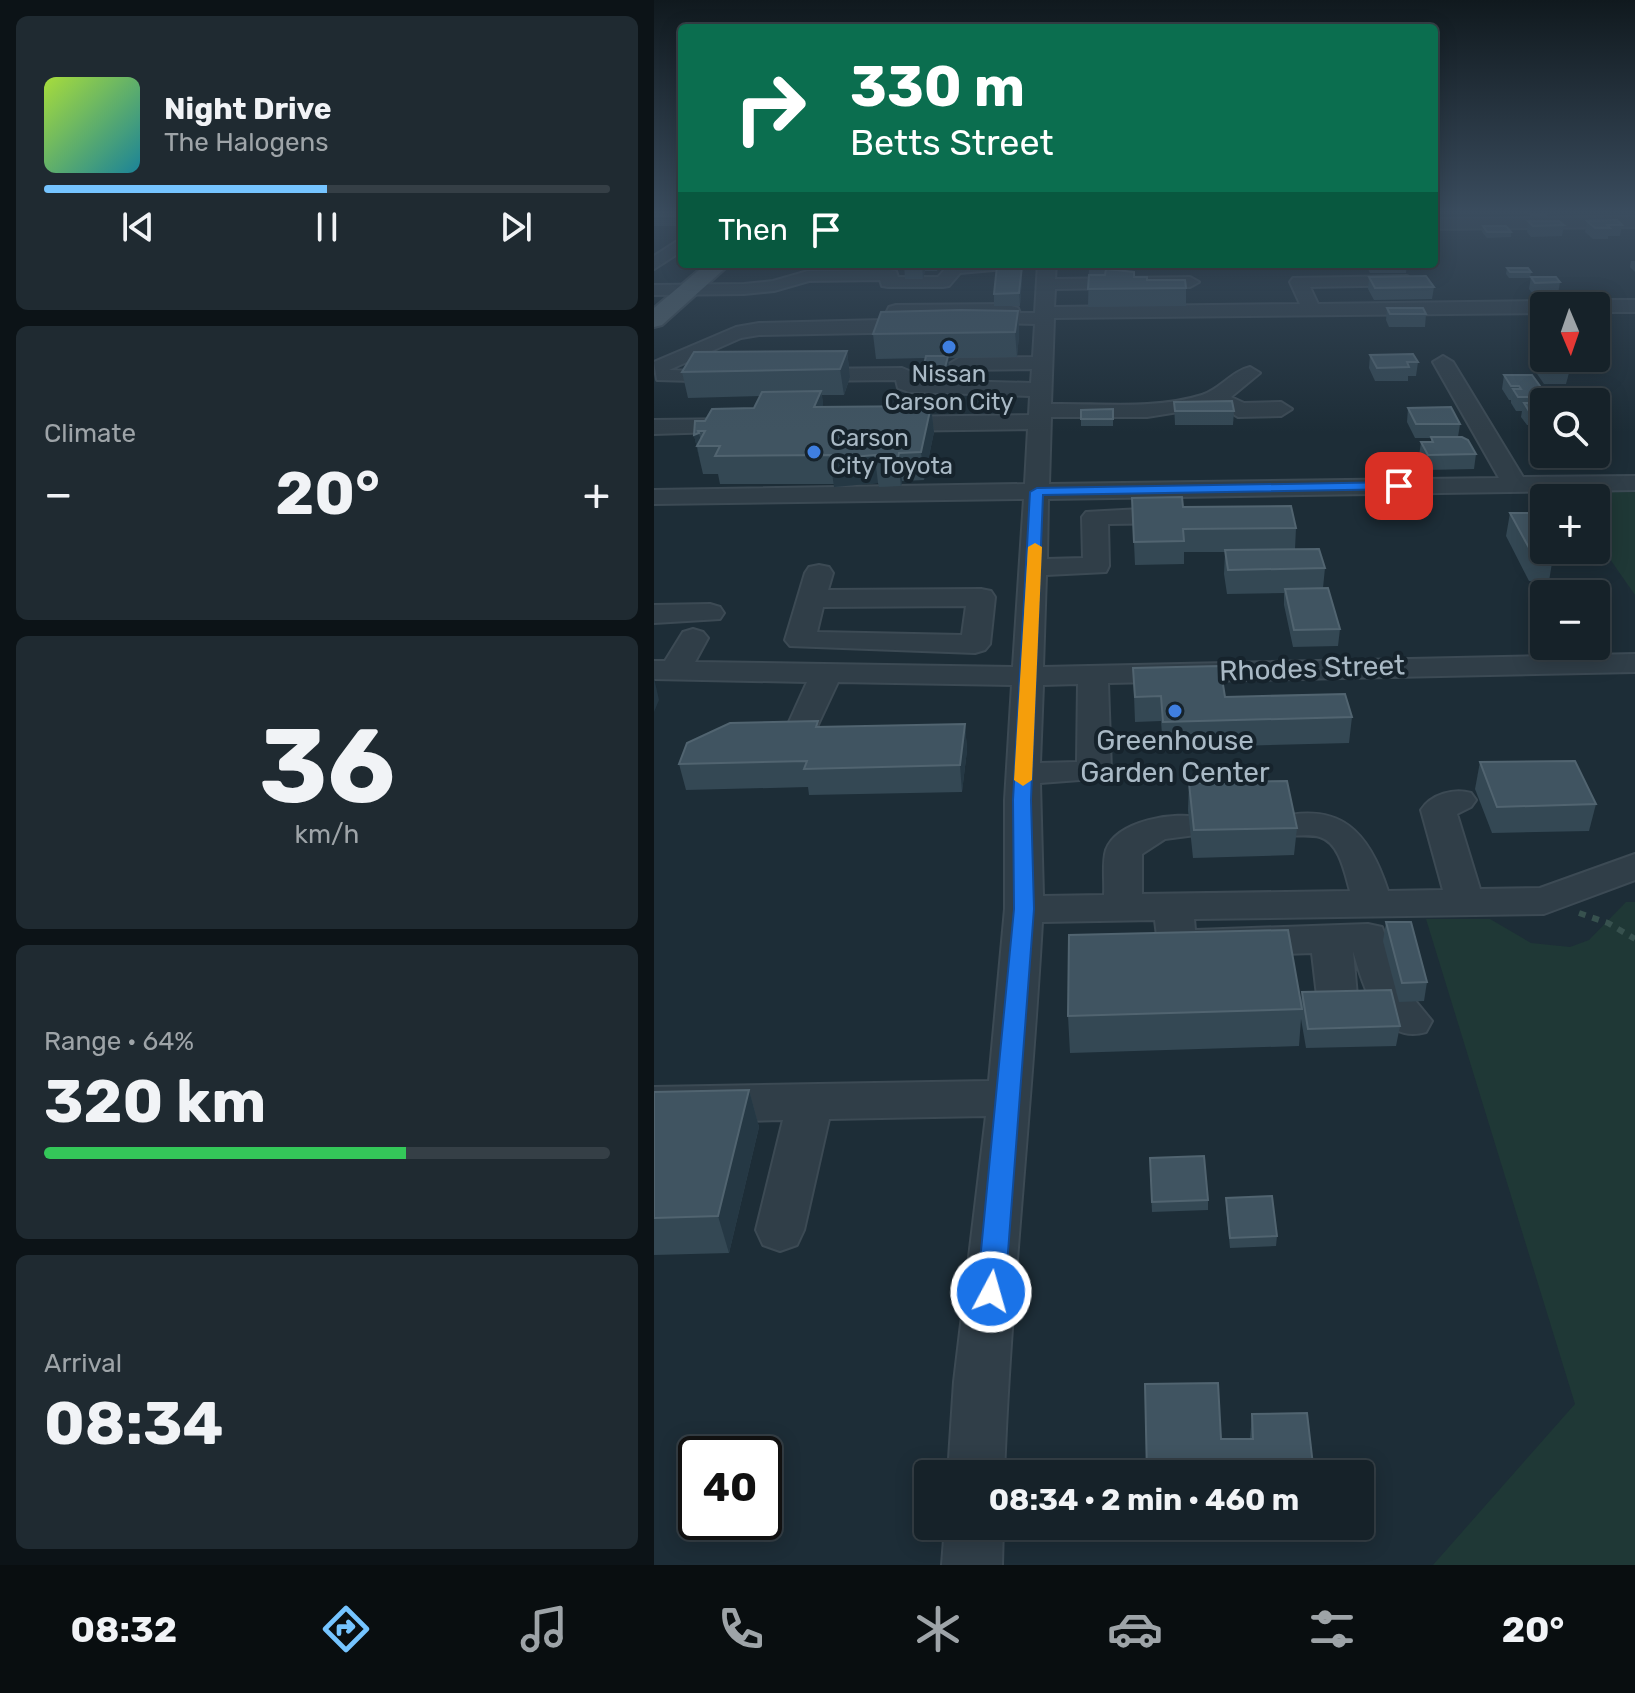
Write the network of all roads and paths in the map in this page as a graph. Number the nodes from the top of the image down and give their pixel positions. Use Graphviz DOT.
graph roads {
  1 [pos="740,286"];
  2 [pos="817,286"];
  3 [pos="853,286"];
  4 [pos="887,286"];
  5 [pos="941,286"];
  6 [pos="1046,286"];
  7 [pos="1075,286"];
  8 [pos="1191,286"];
  9 [pos="1301,286"];
  10 [pos="667,293"];
  11 [pos="808,298"];
  12 [pos="848,298"];
  13 [pos="1076,305"];
  14 [pos="1610,306"];
  15 [pos="1635,306"];
  16 [pos="1530,307"];
  17 [pos="1312,310"];
  18 [pos="1198,311"];
  19 [pos="1045,315"];
  20 [pos="654,320"];
  21 [pos="884,327"];
  22 [pos="759,329"];
  23 [pos="1443,362"];
  24 [pos="1042,363"];
  25 [pos="1250,373"];
  26 [pos="791,375"];
  27 [pos="656,376"];
  28 [pos="1197,403"];
  29 [pos="1040,408"];
  30 [pos="1282,414"];
  31 [pos="756,423"];
  32 [pos="867,424"];
  33 [pos="654,427"];
  34 [pos="1635,483"];
  35 [pos="1515,484"];
  36 [pos="1283,488"];
  37 [pos="1037,492"];
  38 [pos="654,497"];
  39 [pos="1274,513"];
  40 [pos="1199,515"];
  41 [pos="1034,567"];
  42 [pos="877,598"];
  43 [pos="929,598"];
  44 [pos="710,613"];
  45 [pos="654,614"];
  46 [pos="693,638"];
  47 [pos="866,642"];
  48 [pos="920,643"];
  49 [pos="1635,663"];
  50 [pos="665,670"];
  51 [pos="827,672"];
  52 [pos="1093,675"];
  53 [pos="1030,676"];
  54 [pos="805,722"];
  55 [pos="1024,774"];
  56 [pos="1459,800"];
  57 [pos="1190,826"];
  58 [pos="1288,826"];
  59 [pos="1635,866"];
  60 [pos="1544,901"];
  61 [pos="1465,902"];
  62 [pos="1373,904"];
  63 [pos="1173,907"];
  64 [pos="1123,908"];
  65 [pos="1024,909"];
  66 [pos="1330,939"];
  67 [pos="1635,939"];
  68 [pos="1337,996"];
  69 [pos="1411,1021"];
  70 [pos="1010,1098"];
  71 [pos="810,1102"];
  72 [pos="654,1105"];
  73 [pos="780,1230"];
  74 [pos="977,1460"];
  75 [pos="973,1540"];
  76 [pos="972,1565"];
  1 -- 10 [label="street"];
  2 -- 11 [label="street"];
  3 -- 12 [label="street"];
  4 -- 5 [label="street"];
  6 -- 19 [label="street"];
  7 -- 13 [label="street"];
  8 -- 18 [label="street"];
  9 -- 17 [label="street"];
  10 -- 20 [label="main road"];
  14 -- 15 [label="street"];
  16 -- 17 [label="street"];
  17 -- 18 [label="street"];
  18 -- 19 [label="street"];
  19 -- 21 [label="street"];
  19 -- 24 [label="street"];
  21 -- 22 [label="street"];
  21 -- 24 [label="street"];
  22 -- 27 [label="street"];
  22 -- 27 [label="street"];
  23 -- 35 [label="street"];
  24 -- 29 [label="street"];
  25 -- 28 [label="street"];
  26 -- 29 [label="street"];
  28 -- 29 [label="street"];
  28 -- 30 [label="street"];
  29 -- 32 [label="street"];
  29 -- 37 [label="street"];
  31 -- 33 [label="street"];
  34 -- 35 [label="street"];
  35 -- 36 [label="street"];
  36 -- 37 [label="street"];
  36 -- 39 [label="street"];
  37 -- 38 [label="street"];
  37 -- 41 [label="street"];
  40 -- 41 [label="street"];
  41 -- 53 [label="street"];
  42 -- 43 [label="street"];
  42 -- 47 [label="street"];
  42 -- 47 [label="street"];
  43 -- 48 [label="street"];
  43 -- 48 [label="street"];
  44 -- 45 [label="street"];
  46 -- 50 [label="street"];
  47 -- 48 [label="street"];
  49 -- 52 [label="street, Rhodes Street"];
  50 -- 51 [label="street, Rhodes Street"];
  51 -- 53 [label="street, Rhodes Street"];
  51 -- 54 [label="street"];
  52 -- 53 [label="street, Rhodes Street"];
  52 -- 55 [label="street"];
  53 -- 55 [label="street"];
  55 -- 65 [label="street"];
  56 -- 61 [label="street"];
  57 -- 64 [label="street"];
  58 -- 62 [label="street"];
  59 -- 60 [label="street"];
  60 -- 61 [label="street"];
  60 -- 67 [label="path"];
  61 -- 62 [label="street"];
  62 -- 63 [label="street"];
  63 -- 64 [label="street"];
  63 -- 66 [label="street"];
  64 -- 65 [label="street"];
  65 -- 70 [label="street"];
  66 -- 68 [label="street"];
  66 -- 69 [label="street"];
  70 -- 71 [label="street"];
  70 -- 74 [label="street"];
  71 -- 72 [label="street"];
  71 -- 73 [label="street"];
  75 -- 76 [label="street"];
}
